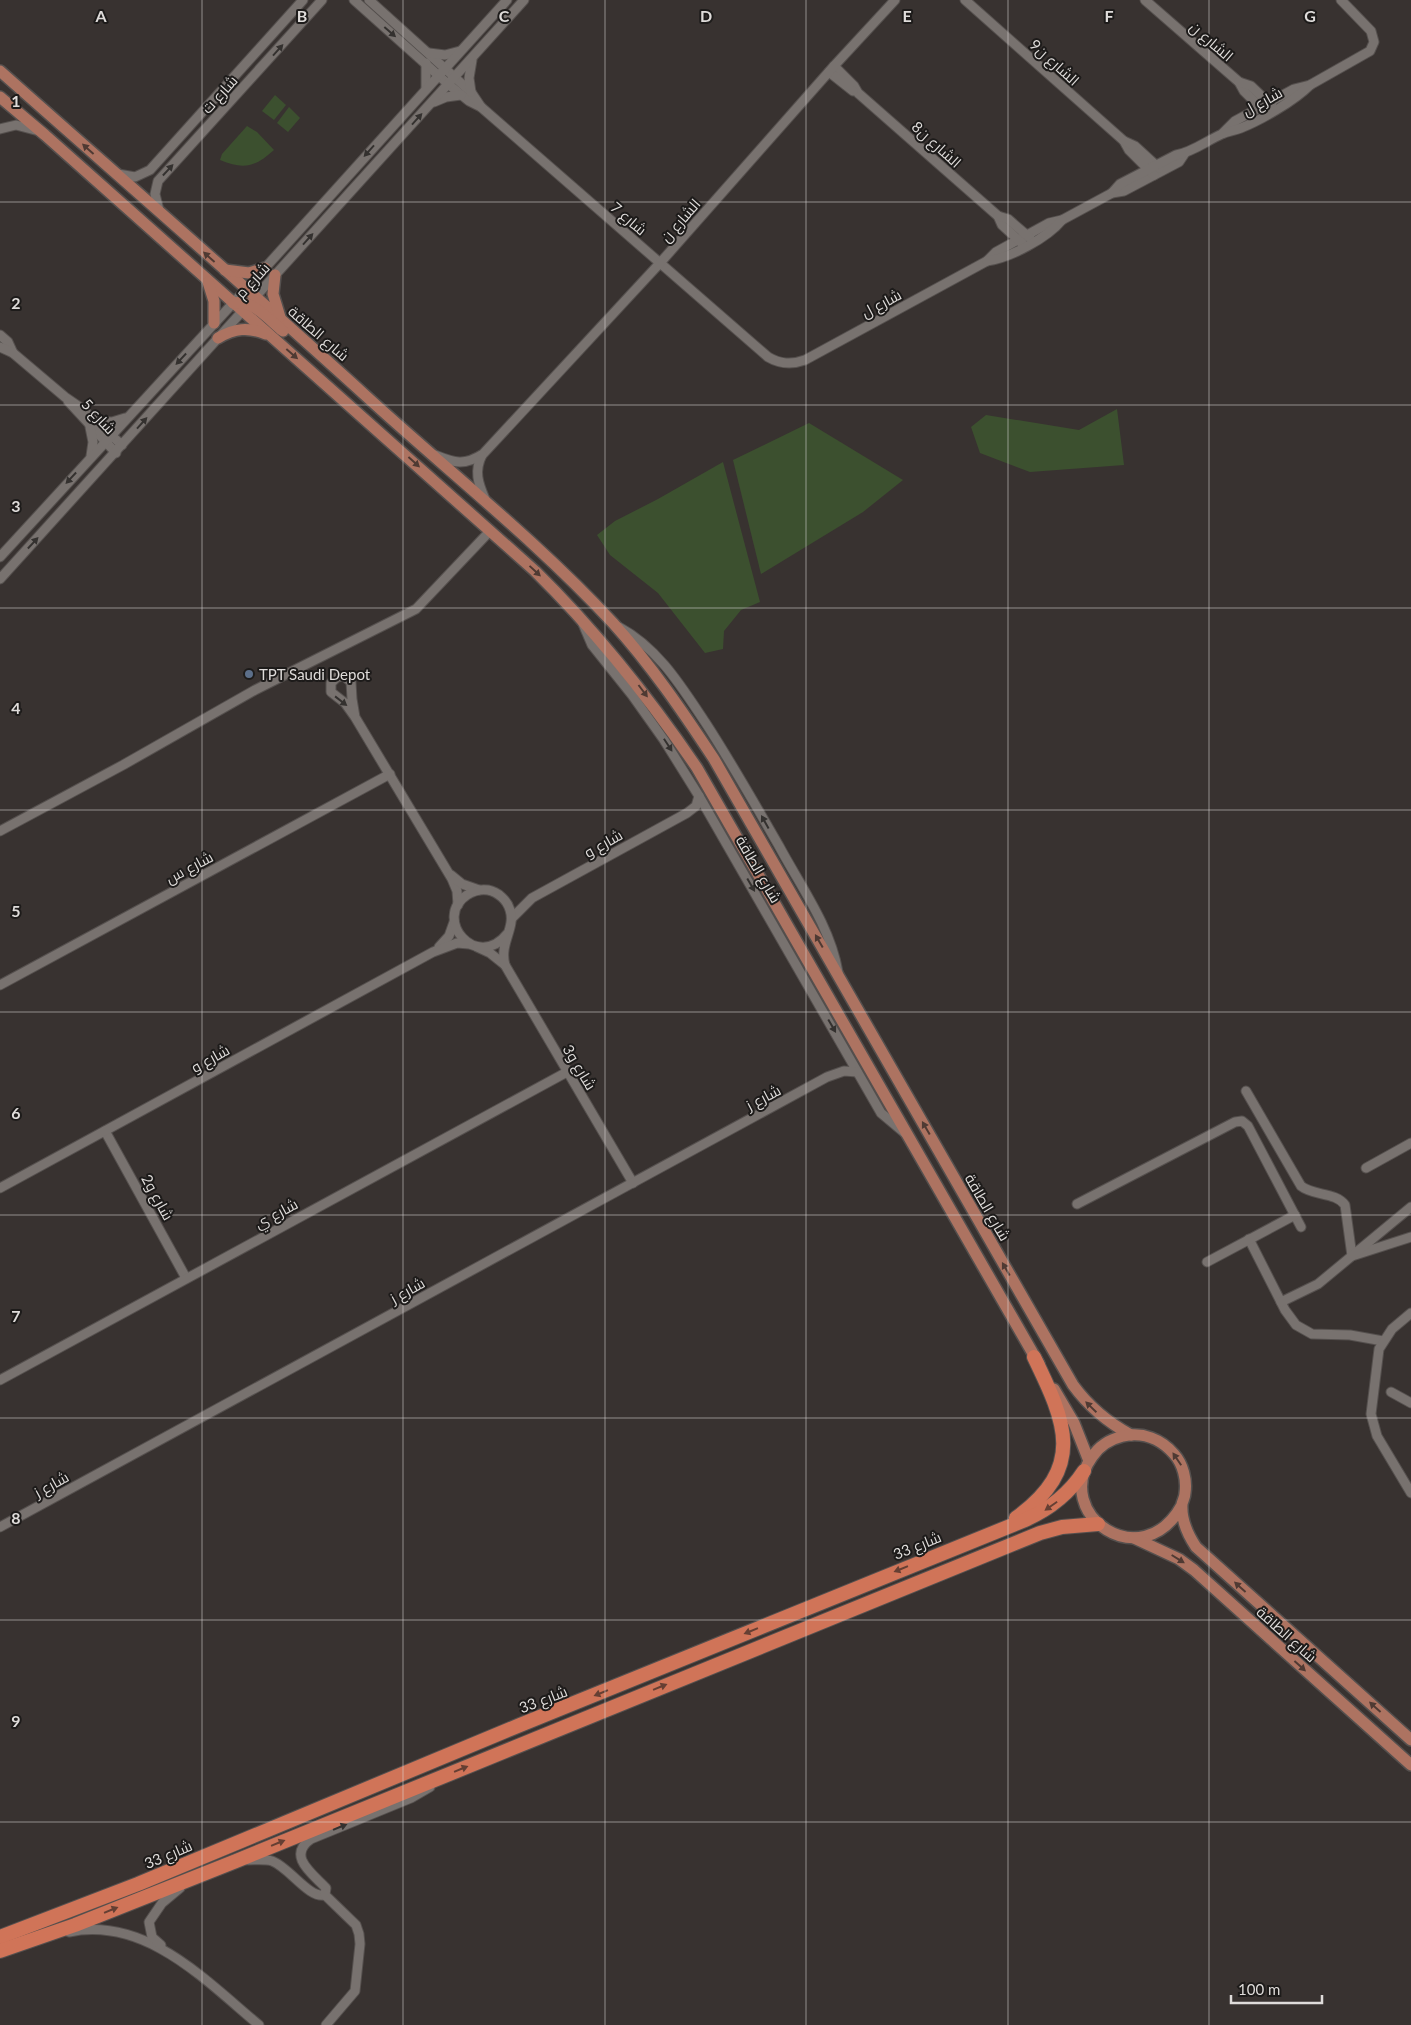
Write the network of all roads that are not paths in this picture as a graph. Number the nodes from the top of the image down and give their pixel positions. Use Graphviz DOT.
graph roads {
  1 [pos="303,0"];
  2 [pos="322,0"];
  3 [pos="354,0"];
  4 [pos="368,0"];
  5 [pos="507,0"];
  6 [pos="524,0"];
  7 [pos="894,0"];
  8 [pos="1145,0"];
  9 [pos="1333,0"];
  10 [pos="1341,0"];
  11 [pos="968,1"];
  12 [pos="1366,26"];
  13 [pos="461,51"];
  14 [pos="428,53"];
  15 [pos="473,57"];
  16 [pos="426,63"];
  17 [pos="446,68"];
  18 [pos="832,69"];
  19 [pos="0,70"];
  20 [pos="235,74"];
  21 [pos="439,76"];
  22 [pos="455,77"];
  23 [pos="448,84"];
  24 [pos="246,85"];
  25 [pos="426,89"];
  26 [pos="471,92"];
  27 [pos="462,95"];
  28 [pos="0,97"];
  29 [pos="432,103"];
  30 [pos="481,107"];
  31 [pos="1268,109"];
  32 [pos="0,129"];
  33 [pos="45,135"];
  34 [pos="1155,170"];
  35 [pos="115,174"];
  36 [pos="160,213"];
  37 [pos="998,216"];
  38 [pos="152,230"];
  39 [pos="1031,238"];
  40 [pos="1022,243"];
  41 [pos="660,264"];
  42 [pos="265,268"];
  43 [pos="224,270"];
  44 [pos="275,275"];
  45 [pos="207,280"];
  46 [pos="244,300"];
  47 [pos="282,321"];
  48 [pos="214,323"];
  49 [pos="0,335"];
  50 [pos="218,338"];
  51 [pos="274,338"];
  52 [pos="0,346"];
  53 [pos="13,353"];
  54 [pos="785,364"];
  55 [pos="365,395"];
  56 [pos="128,416"];
  57 [pos="93,424"];
  58 [pos="108,438"];
  59 [pos="119,449"];
  60 [pos="429,452"];
  61 [pos="483,454"];
  62 [pos="90,458"];
  63 [pos="486,502"];
  64 [pos="46,505"];
  65 [pos="59,515"];
  66 [pos="490,531"];
  67 [pos="0,557"];
  68 [pos="0,579"];
  69 [pos="582,619"];
  70 [pos="356,717"];
  71 [pos="390,774"];
  72 [pos="700,796"];
  73 [pos="709,812"];
  74 [pos="687,813"];
  75 [pos="0,831"];
  76 [pos="448,872"];
  77 [pos="479,890"];
  78 [pos="532,898"];
  79 [pos="504,899"];
  80 [pos="458,905"];
  81 [pos="512,918"];
  82 [pos="454,922"];
  83 [pos="508,933"];
  84 [pos="473,945"];
  85 [pos="433,952"];
  86 [pos="505,966"];
  87 [pos="0,986"];
  88 [pos="848,1054"];
  89 [pos="567,1072"];
  90 [pos="857,1072"];
  91 [pos="827,1077"];
  92 [pos="1246,1091"];
  93 [pos="105,1130"];
  94 [pos="907,1134"];
  95 [pos="1411,1143"];
  96 [pos="1366,1168"];
  97 [pos="633,1182"];
  98 [pos="0,1188"];
  99 [pos="1077,1204"];
  100 [pos="1411,1207"];
  101 [pos="1295,1215"];
  102 [pos="1301,1227"];
  103 [pos="1411,1237"];
  104 [pos="1249,1240"];
  105 [pos="1352,1256"];
  106 [pos="1208,1262"];
  107 [pos="186,1278"];
  108 [pos="1281,1302"];
  109 [pos="1411,1313"];
  110 [pos="1383,1342"];
  111 [pos="1034,1357"];
  112 [pos="0,1380"];
  113 [pos="1391,1392"];
  114 [pos="1411,1404"];
  115 [pos="1131,1435"];
  116 [pos="1087,1466"];
  117 [pos="1411,1493"];
  118 [pos="1182,1505"];
  119 [pos="1098,1524"];
  120 [pos="0,1527"];
  121 [pos="982,1537"];
  122 [pos="1134,1538"];
  123 [pos="1411,1740"];
  124 [pos="1411,1765"];
  125 [pos="442,1777"];
  126 [pos="236,1861"];
  127 [pos="212,1870"];
  128 [pos="326,1895"];
  129 [pos="0,1937"];
  130 [pos="25,1943"];
  131 [pos="0,1952"];
  132 [pos="178,1960"];
  133 [pos="259,2025"];
  134 [pos="326,2025"];
  1 -- 20 [label="street, شارع ت"];
  24 -- 2 [label="street, شارع ت, one-way"];
  3 -- 16 [label="street, شارع 7, one-way"];
  4 -- 14 [label="street, شارع 7"];
  5 -- 13 [label="street, شارع م"];
  6 -- 15 [label="street, شارع م"];
  7 -- 18 [label="street, الشارع ن"];
  8 -- 31 [label="street, الشارع ن"];
  9 -- 12 [label="street"];
  10 -- 12 [label="street"];
  11 -- 34 [label="street, الشارع ن9"];
  12 -- 31 [label="street, شارع ل"];
  13 -- 14 [label="street"];
  13 -- 17 [label="street, شارع م"];
  14 -- 17 [label="street, شارع 7"];
  15 -- 22 [label="street, شارع م"];
  15 -- 26 [label="street"];
  16 -- 21 [label="street, شارع 7"];
  16 -- 25 [label="street"];
  17 -- 21 [label="street, شارع م"];
  17 -- 22 [label="street, شارع 7"];
  18 -- 37 [label="street, الشارع ن8"];
  18 -- 41 [label="street, الشارع ن"];
  35 -- 19 [label="main road, شارع الطاقة, one-way"];
  20 -- 24 [label="street"];
  20 -- 35 [label="street, شارع ت"];
  21 -- 23 [label="street, شارع 7"];
  21 -- 25 [label="street, شارع م"];
  22 -- 23 [label="street, شارع م"];
  22 -- 26 [label="street, شارع 7"];
  23 -- 27 [label="street, شارع 7"];
  23 -- 29 [label="street, شارع م"];
  36 -- 24 [label="street, شارع ت, one-way"];
  25 -- 42 [label="street, شارع م, one-way"];
  26 -- 30 [label="street, شارع 7"];
  27 -- 29 [label="street"];
  27 -- 30 [label="street, شارع 7"];
  28 -- 33 [label="main road, شارع الطاقة"];
  44 -- 29 [label="street, شارع م, one-way"];
  30 -- 41 [label="street, شارع 7"];
  31 -- 34 [label="street, شارع ل"];
  32 -- 33 [label="street"];
  33 -- 38 [label="main road, شارع الطاقة"];
  34 -- 39 [label="street, شارع ل"];
  35 -- 36 [label="main road, شارع الطاقة"];
  43 -- 36 [label="main road, شارع الطاقة, one-way"];
  37 -- 39 [label="street, الشارع ن8"];
  37 -- 40 [label="street, الشارع ن8"];
  38 -- 45 [label="main road, شارع الطاقة"];
  38 -- 46 [label="main road"];
  39 -- 40 [label="street, شارع ل"];
  40 -- 54 [label="street, شارع ل"];
  41 -- 54 [label="street, شارع 7"];
  41 -- 61 [label="street, الشارع ن"];
  42 -- 43 [label="main road"];
  42 -- 46 [label="street, شارع م"];
  43 -- 46 [label="main road, شارع الطاقة"];
  44 -- 46 [label="street, شارع م"];
  44 -- 47 [label="main road"];
  45 -- 46 [label="main road, شارع الطاقة"];
  45 -- 48 [label="main road"];
  46 -- 47 [label="main road, شارع الطاقة"];
  46 -- 48 [label="street, شارع م"];
  46 -- 50 [label="street, شارع م"];
  46 -- 51 [label="main road, شارع الطاقة"];
  46 -- 55 [label="main road"];
  47 -- 55 [label="main road, شارع الطاقة"];
  48 -- 56 [label="street, شارع م, one-way"];
  49 -- 53 [label="street, شارع 5"];
  50 -- 51 [label="main road"];
  59 -- 50 [label="street, شارع م, one-way"];
  51 -- 66 [label="main road, شارع الطاقة, one-way"];
  52 -- 53 [label="street, شارع 5"];
  53 -- 57 [label="street, شارع 5"];
  55 -- 60 [label="main road, شارع الطاقة"];
  56 -- 57 [label="street"];
  56 -- 58 [label="street, شارع م"];
  57 -- 58 [label="street, شارع 5"];
  57 -- 62 [label="street"];
  58 -- 59 [label="street, شارع 5"];
  58 -- 62 [label="street, شارع م"];
  59 -- 65 [label="street, شارع م"];
  60 -- 61 [label="street, الشارع ن"];
  60 -- 63 [label="main road, شارع الطاقة"];
  61 -- 63 [label="street"];
  62 -- 64 [label="street, شارع م, one-way"];
  115 -- 63 [label="main road, شارع الطاقة, one-way"];
  64 -- 65 [label="street"];
  64 -- 67 [label="street, شارع م"];
  68 -- 65 [label="street, شارع م, one-way"];
  66 -- 69 [label="main road, شارع الطاقة, one-way"];
  66 -- 75 [label="street"];
  69 -- 72 [label="street, شارع الطاقة, one-way"];
  69 -- 94 [label="main road, شارع الطاقة, one-way"];
  70 -- 71 [label="street"];
  71 -- 76 [label="street"];
  71 -- 87 [label="street, شارع س"];
  72 -- 73 [label="street, شارع الطاقة"];
  72 -- 74 [label="street, شارع و"];
  73 -- 74 [label="street, شارع و"];
  73 -- 88 [label="street, شارع الطاقة, one-way"];
  74 -- 78 [label="street, شارع و"];
  76 -- 77 [label="street"];
  76 -- 80 [label="street"];
  77 -- 79 [label="street"];
  77 -- 80 [label="street"];
  78 -- 79 [label="street, شارع و"];
  78 -- 81 [label="street, شارع و"];
  79 -- 81 [label="street"];
  80 -- 82 [label="street"];
  81 -- 83 [label="street"];
  82 -- 84 [label="street"];
  82 -- 85 [label="street, شارع و"];
  83 -- 84 [label="street"];
  83 -- 86 [label="street"];
  84 -- 85 [label="street, شارع و"];
  84 -- 86 [label="street, شارع و3"];
  85 -- 93 [label="street, شارع و"];
  86 -- 89 [label="street, شارع و3"];
  88 -- 90 [label="street, شارع الطاقة"];
  88 -- 91 [label="street, شارع ز"];
  89 -- 97 [label="street, شارع و3"];
  89 -- 107 [label="street, شارع ي"];
  90 -- 91 [label="street, شارع ز"];
  90 -- 94 [label="street, شارع الطاقة"];
  91 -- 97 [label="street, شارع ز"];
  92 -- 105 [label="street"];
  93 -- 98 [label="street, شارع و"];
  93 -- 107 [label="street, شارع و2"];
  94 -- 111 [label="main road, شارع الطاقة"];
  95 -- 96 [label="street"];
  97 -- 120 [label="street, شارع ز"];
  99 -- 101 [label="street"];
  100 -- 105 [label="street"];
  101 -- 102 [label="street"];
  101 -- 104 [label="street"];
  103 -- 105 [label="street"];
  104 -- 106 [label="street"];
  104 -- 108 [label="street"];
  105 -- 108 [label="street"];
  107 -- 112 [label="street, شارع ي"];
  108 -- 110 [label="street"];
  109 -- 110 [label="street"];
  110 -- 117 [label="street"];
  111 -- 116 [label="main road, شارع الطاقة"];
  111 -- 121 [label="highway"];
  113 -- 114 [label="street"];
  115 -- 116 [label="main road"];
  118 -- 115 [label="main road, one-way"];
  116 -- 119 [label="main road"];
  116 -- 121 [label="highway, شارع 33, one-way"];
  118 -- 122 [label="main road"];
  123 -- 118 [label="main road, شارع الطاقة, one-way"];
  119 -- 122 [label="main road"];
  125 -- 119 [label="highway, شارع 33, one-way"];
  121 -- 129 [label="highway, شارع 33, one-way"];
  122 -- 124 [label="main road, شارع الطاقة, one-way"];
  126 -- 125 [label="highway, شارع 33, one-way"];
  128 -- 125 [label="street, one-way"];
  126 -- 127 [label="highway, شارع 33"];
  126 -- 128 [label="street"];
  130 -- 127 [label="highway, شارع 33, one-way"];
  127 -- 132 [label="street"];
  128 -- 134 [label="street"];
  130 -- 131 [label="highway, شارع 33"];
  130 -- 132 [label="street"];
  132 -- 133 [label="street"];
}
